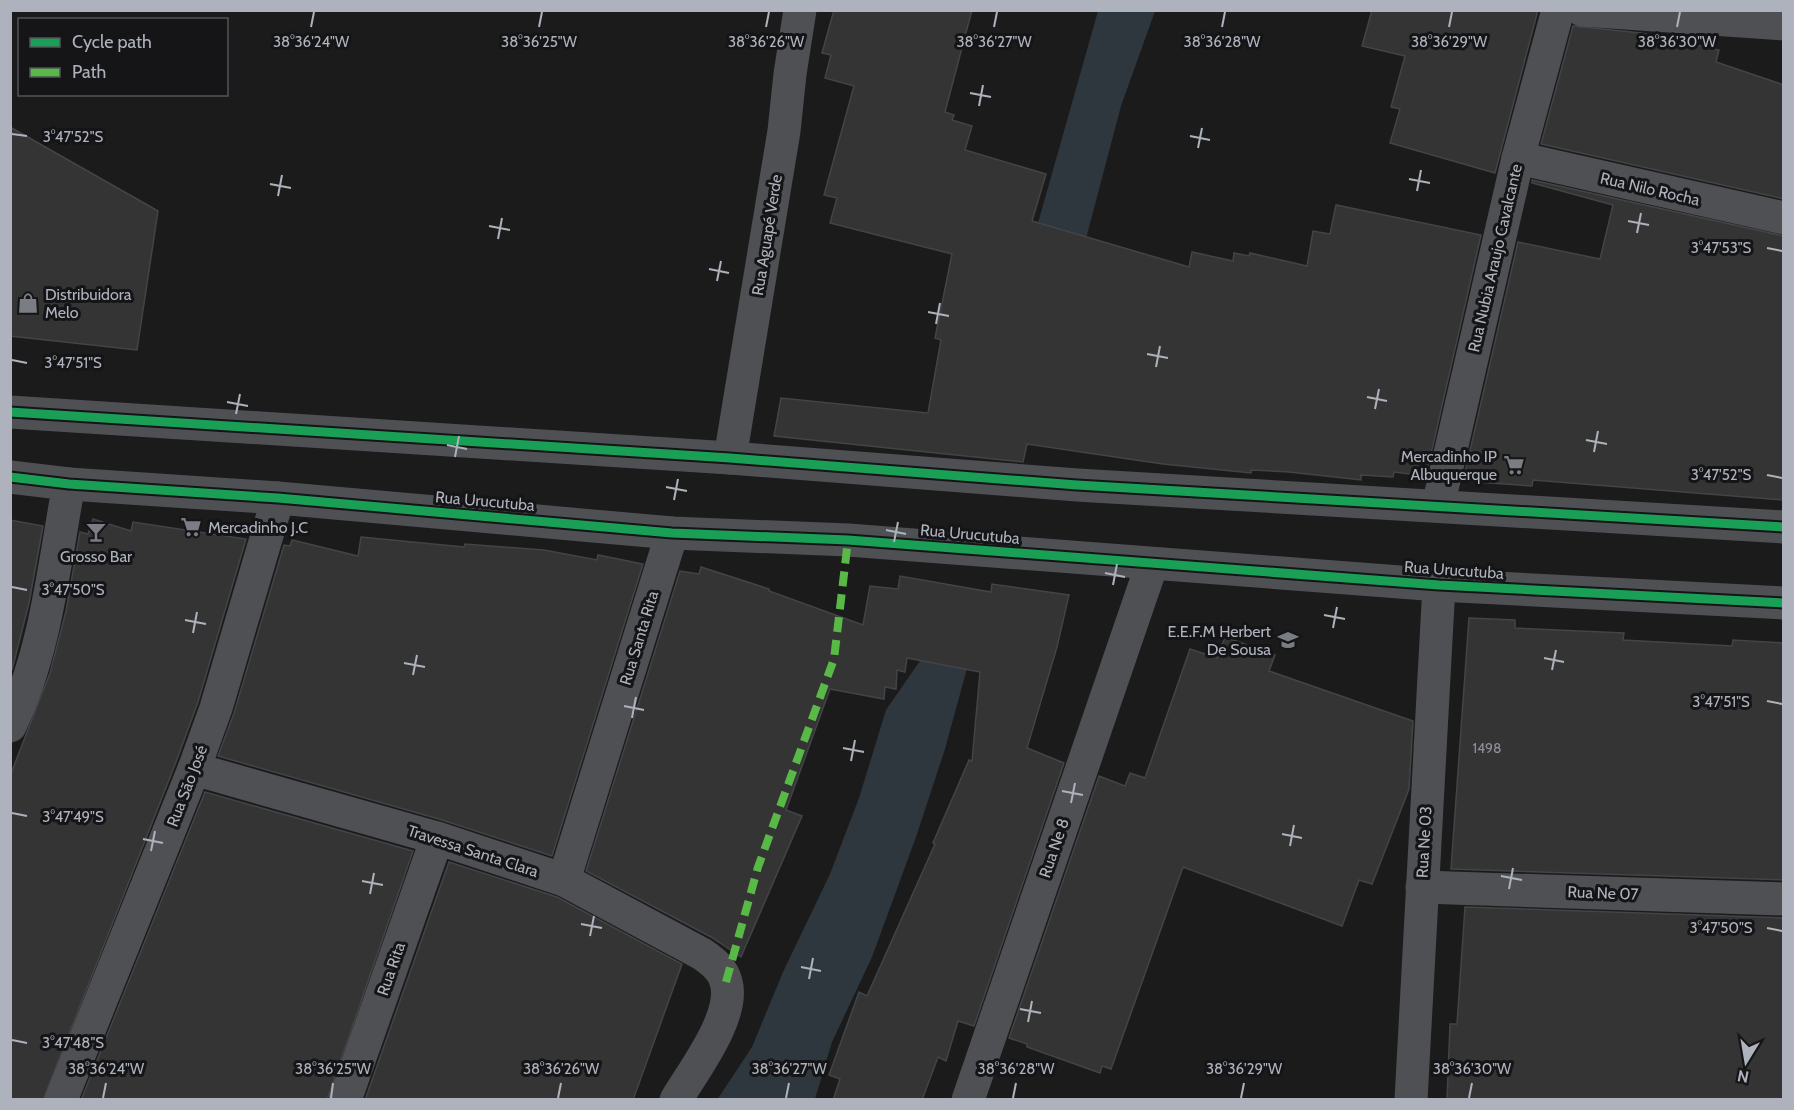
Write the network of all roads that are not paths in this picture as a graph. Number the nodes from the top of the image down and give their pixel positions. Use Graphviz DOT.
graph roads {
  1 [pos="800,10"];
  2 [pos="1558,10"];
  3 [pos="1582,10"];
  4 [pos="1784,24"];
  5 [pos="1518,158"];
  6 [pos="1784,218"];
  7 [pos="10,412"];
  8 [pos="730,458"];
  9 [pos="10,477"];
  10 [pos="69,484"];
  11 [pos="278,498"];
  12 [pos="1438,506"];
  13 [pos="1784,527"];
  14 [pos="672,532"];
  15 [pos="1152,564"];
  16 [pos="1439,585"];
  17 [pos="1784,603"];
  18 [pos="10,726"];
  19 [pos="194,769"];
  20 [pos="436,838"];
  21 [pos="564,880"];
  22 [pos="1422,887"];
  23 [pos="1784,899"];
  24 [pos="61,1100"];
  25 [pos="345,1100"];
  26 [pos="676,1100"];
  27 [pos="968,1100"];
  28 [pos="1411,1100"];
  1 -- 8 [label="street, Rua Aguapé Verde"];
  2 -- 5 [label="street, Rua Nubia Araujo Cavalcante"];
  3 -- 4 [label="street"];
  5 -- 6 [label="street, Rua Nilo Rocha"];
  5 -- 12 [label="street, Rua Nubia Araujo Cavalcante"];
  7 -- 8 [label="street"];
  8 -- 12 [label="street"];
  9 -- 10 [label="street, Rua Urucutuba"];
  10 -- 11 [label="street, Rua Urucutuba"];
  10 -- 18 [label="street"];
  11 -- 14 [label="street, Rua Urucutuba"];
  11 -- 19 [label="street, Rua São José"];
  12 -- 13 [label="street"];
  14 -- 15 [label="street, Rua Urucutuba"];
  14 -- 21 [label="street, Rua Santa Rita"];
  15 -- 16 [label="street, Rua Urucutuba"];
  15 -- 27 [label="street, Rua Ne 8"];
  16 -- 17 [label="street, Rua Urucutuba"];
  16 -- 22 [label="street, Rua Ne 03"];
  19 -- 20 [label="street, Travessa Santa Clara"];
  19 -- 24 [label="street, Rua São José"];
  20 -- 21 [label="street, Travessa Santa Clara"];
  20 -- 25 [label="street, Rua Rita"];
  21 -- 26 [label="street, Travessa Santa Clara"];
  22 -- 23 [label="street, Rua Ne 07"];
  22 -- 28 [label="street, Rua Ne 03"];
}
